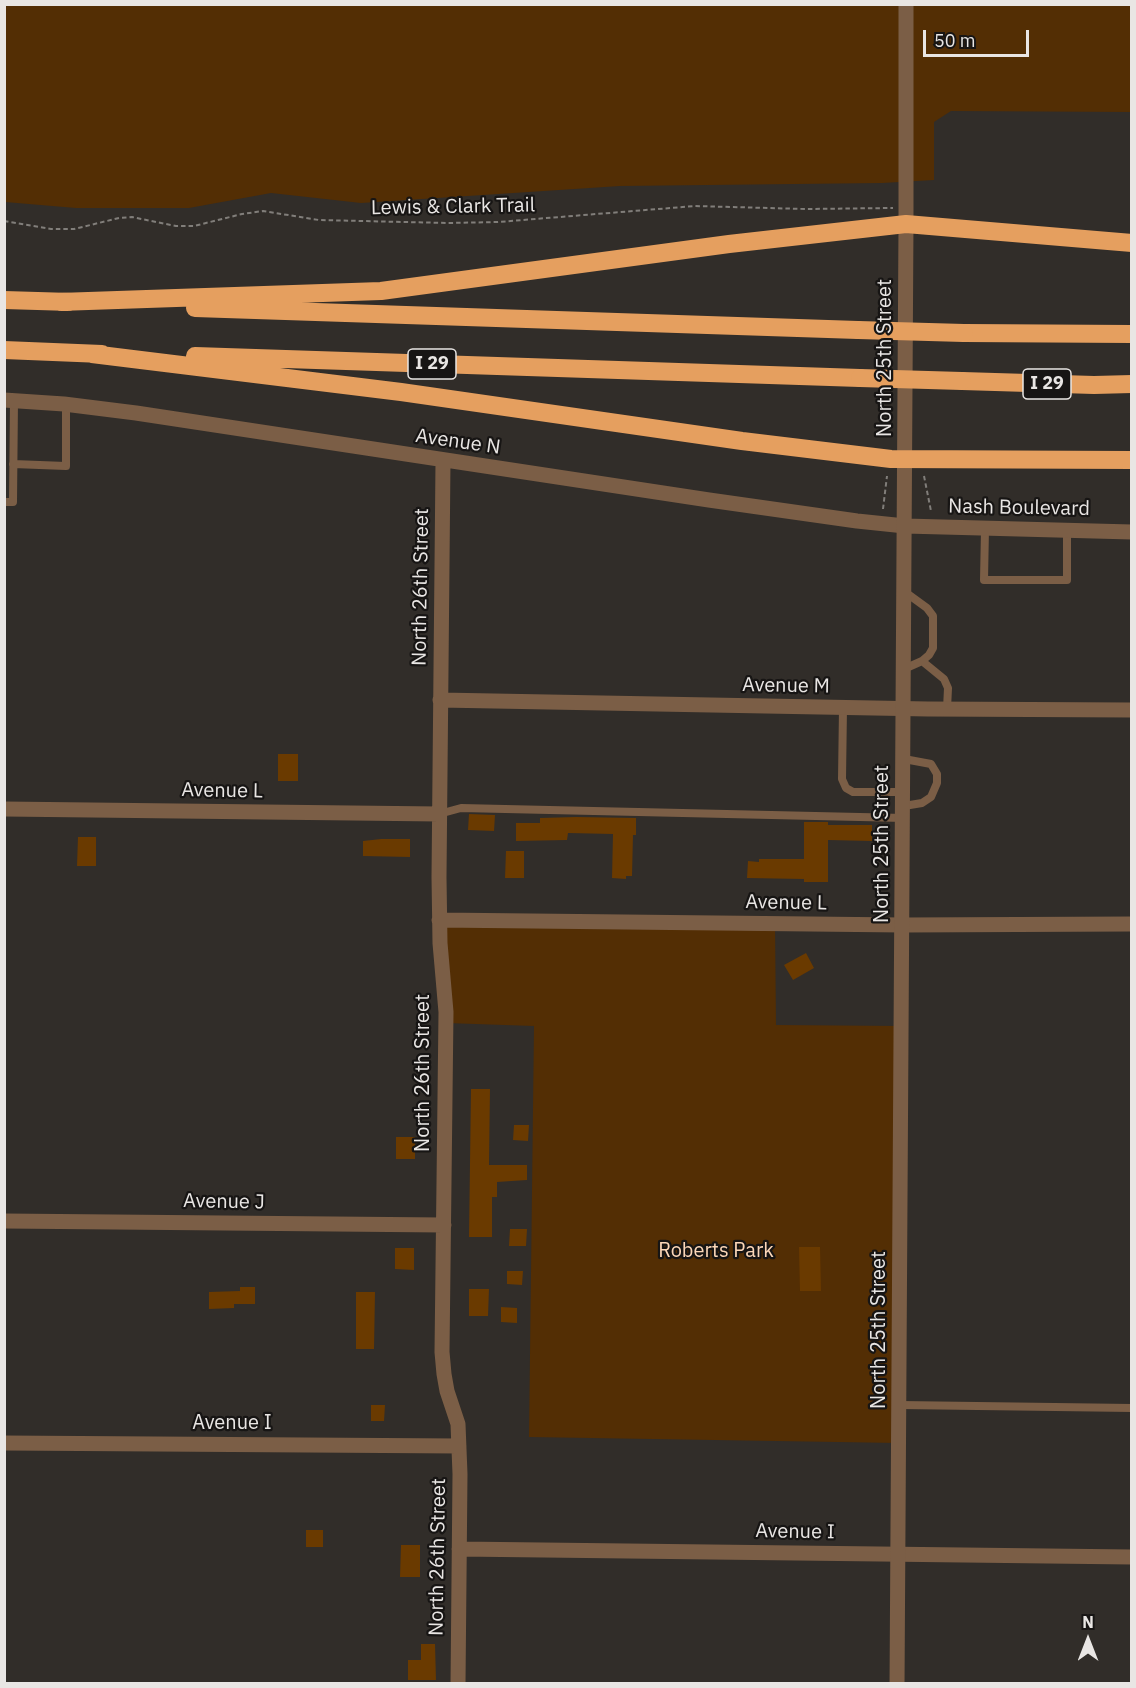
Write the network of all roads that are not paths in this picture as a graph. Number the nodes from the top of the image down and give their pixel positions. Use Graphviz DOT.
graph roads {
  1 [pos="906,4"];
  2 [pos="906,216"];
  3 [pos="1131,243"];
  4 [pos="4,300"];
  5 [pos="59,302"];
  6 [pos="1131,334"];
  7 [pos="4,350"];
  8 [pos="92,354"];
  9 [pos="1131,384"];
  10 [pos="9,401"];
  11 [pos="66,405"];
  12 [pos="906,460"];
  13 [pos="1131,460"];
  14 [pos="443,461"];
  15 [pos="13,464"];
  16 [pos="4,502"];
  17 [pos="905,526"];
  18 [pos="985,529"];
  19 [pos="1067,530"];
  20 [pos="1131,532"];
  21 [pos="905,592"];
  22 [pos="922,661"];
  23 [pos="904,669"];
  24 [pos="440,699"];
  25 [pos="843,708"];
  26 [pos="904,709"];
  27 [pos="947,709"];
  28 [pos="1131,710"];
  29 [pos="904,759"];
  30 [pos="904,805"];
  31 [pos="4,809"];
  32 [pos="439,814"];
  33 [pos="440,920"];
  34 [pos="1131,924"];
  35 [pos="903,925"];
  36 [pos="4,1221"];
  37 [pos="444,1225"];
  38 [pos="900,1405"];
  39 [pos="1131,1408"];
  40 [pos="4,1443"];
  41 [pos="459,1446"];
  42 [pos="459,1549"];
  43 [pos="898,1554"];
  44 [pos="1131,1557"];
  45 [pos="458,1683"];
  46 [pos="897,1683"];
  1 -- 2 [label="street, North 25th Street"];
  2 -- 3 [label="highway"];
  2 -- 5 [label="highway"];
  2 -- 12 [label="street, North 25th Street"];
  4 -- 5 [label="highway"];
  5 -- 6 [label="highway, bridge"];
  7 -- 8 [label="highway, I 29"];
  8 -- 9 [label="highway, I 29, bridge"];
  8 -- 12 [label="highway"];
  10 -- 11 [label="street, Avenue N"];
  10 -- 15 [label="lane"];
  11 -- 14 [label="street, Avenue N"];
  11 -- 15 [label="lane"];
  12 -- 13 [label="highway"];
  12 -- 17 [label="street, North 25th Street"];
  14 -- 17 [label="street, Avenue N"];
  14 -- 24 [label="street, North 26th Street"];
  15 -- 16 [label="lane"];
  17 -- 18 [label="street, Nash Boulevard"];
  17 -- 21 [label="street, North 25th Street"];
  18 -- 19 [label="street, Nash Boulevard"];
  18 -- 19 [label="lane"];
  19 -- 20 [label="street, Nash Boulevard"];
  21 -- 22 [label="lane"];
  21 -- 23 [label="street, North 25th Street"];
  22 -- 23 [label="lane"];
  22 -- 27 [label="lane"];
  23 -- 26 [label="street, North 25th Street"];
  24 -- 25 [label="street, Avenue M"];
  24 -- 32 [label="street, North 26th Street"];
  25 -- 26 [label="street, Avenue M"];
  25 -- 30 [label="lane"];
  26 -- 27 [label="street, Avenue M"];
  26 -- 29 [label="street, North 25th Street"];
  27 -- 28 [label="street, Avenue M"];
  29 -- 30 [label="street, North 25th Street"];
  29 -- 30 [label="lane"];
  30 -- 32 [label="lane"];
  30 -- 35 [label="street, North 25th Street"];
  31 -- 32 [label="street, Avenue L"];
  32 -- 33 [label="street, North 26th Street"];
  33 -- 35 [label="street, Avenue L"];
  33 -- 37 [label="street, North 26th Street"];
  34 -- 35 [label="street, Avenue L"];
  35 -- 38 [label="street, North 25th Street"];
  36 -- 37 [label="street, Avenue J"];
  37 -- 41 [label="street, North 26th Street"];
  38 -- 39 [label="lane"];
  38 -- 43 [label="street, North 25th Street"];
  40 -- 41 [label="street, Avenue I"];
  41 -- 42 [label="street, North 26th Street"];
  42 -- 43 [label="street, Avenue I"];
  42 -- 45 [label="street, North 26th Street"];
  43 -- 44 [label="street, Avenue I"];
  43 -- 46 [label="street, North 25th Street"];
}
